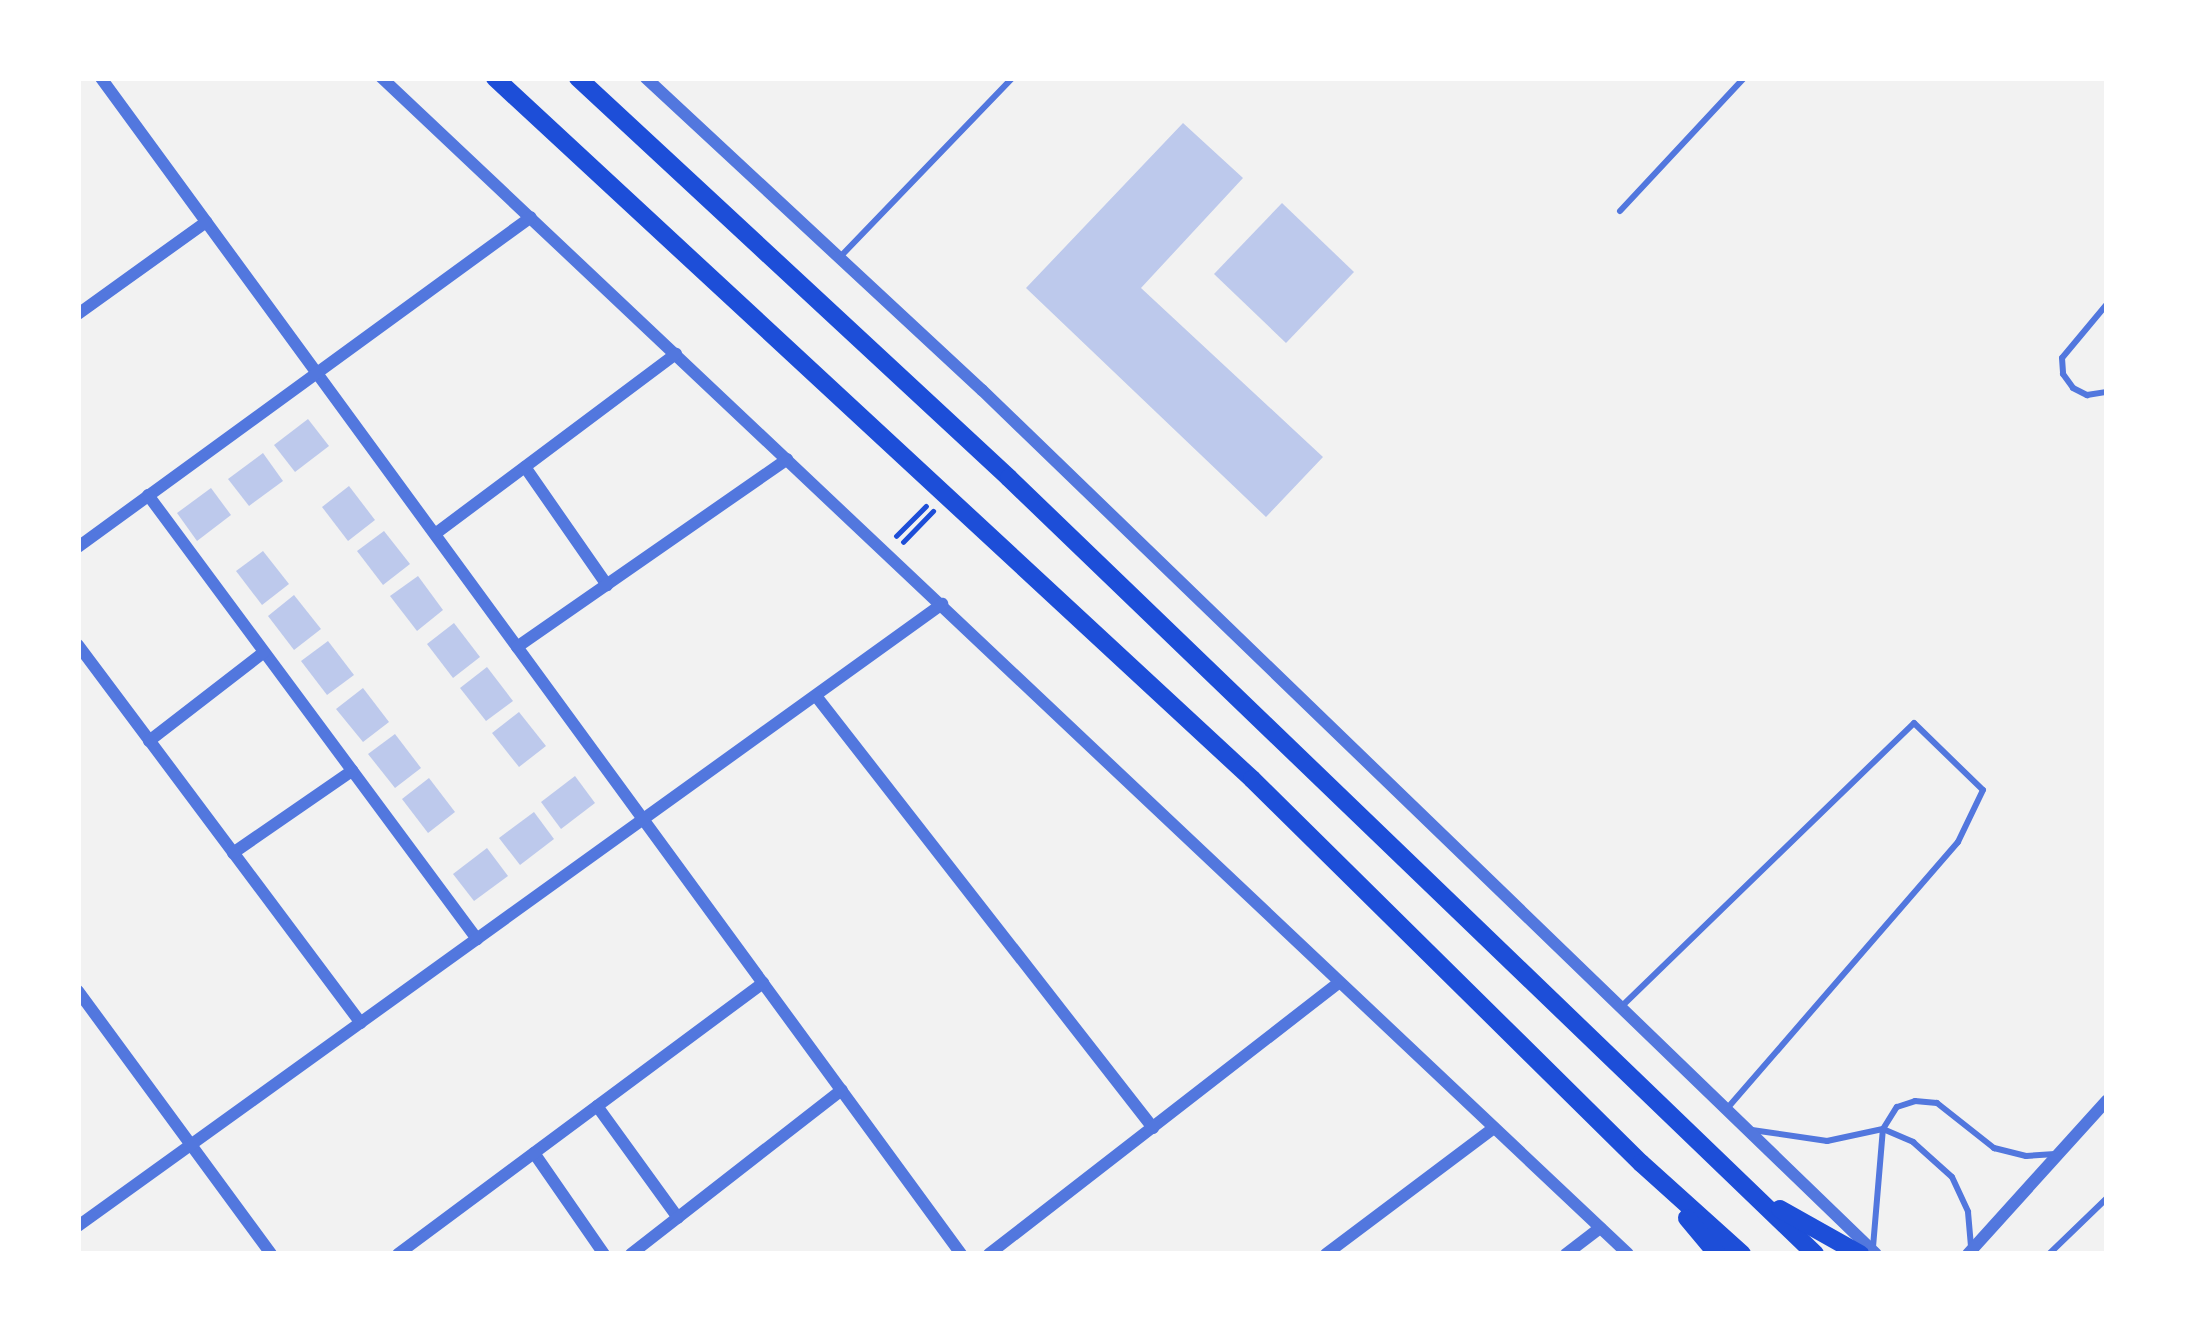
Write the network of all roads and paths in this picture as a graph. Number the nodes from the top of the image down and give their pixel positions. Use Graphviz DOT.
graph roads {
  1 [pos="101,78"];
  2 [pos="382,78"];
  3 [pos="495,78"];
  4 [pos="578,78"];
  5 [pos="646,78"];
  6 [pos="1012,78"];
  7 [pos="1744,78"];
  8 [pos="1620,211"];
  9 [pos="531,217"];
  10 [pos="206,222"];
  11 [pos="839,258"];
  12 [pos="2107,304"];
  13 [pos="78,314"];
  14 [pos="676,354"];
  15 [pos="317,373"];
  16 [pos="2107,392"];
  17 [pos="787,459"];
  18 [pos="524,467"];
  19 [pos="148,495"];
  20 [pos="435,534"];
  21 [pos="78,547"];
  22 [pos="608,585"];
  23 [pos="942,604"];
  24 [pos="78,645"];
  25 [pos="517,646"];
  26 [pos="264,652"];
  27 [pos="816,696"];
  28 [pos="149,741"];
  29 [pos="352,771"];
  30 [pos="643,819"];
  31 [pos="233,853"];
  32 [pos="477,939"];
  33 [pos="763,983"];
  34 [pos="1339,983"];
  35 [pos="78,991"];
  36 [pos="1619,1009"];
  37 [pos="361,1023"];
  38 [pos="842,1090"];
  39 [pos="2107,1100"];
  40 [pos="597,1106"];
  41 [pos="1727,1109"];
  42 [pos="1153,1127"];
  43 [pos="1494,1128"];
  44 [pos="1748,1129"];
  45 [pos="1882,1130"];
  46 [pos="190,1145"];
  47 [pos="534,1153"];
  48 [pos="2058,1154"];
  49 [pos="1641,1163"];
  50 [pos="1762,1198"];
  51 [pos="2107,1198"];
  52 [pos="678,1218"];
  53 [pos="78,1226"];
  54 [pos="1600,1228"];
  55 [pos="1970,1252"];
  56 [pos="1869,1253"];
  57 [pos="271,1254"];
  58 [pos="398,1254"];
  59 [pos="604,1254"];
  60 [pos="631,1254"];
  61 [pos="961,1254"];
  62 [pos="989,1254"];
  63 [pos="1327,1254"];
  64 [pos="1566,1254"];
  65 [pos="1628,1254"];
  66 [pos="1717,1254"];
  67 [pos="1742,1254"];
  68 [pos="1815,1254"];
  69 [pos="2049,1254"];
  1 -- 10 [label="street"];
  2 -- 9 [label="street"];
  3 -- 49 [label="main road"];
  4 -- 50 [label="main road"];
  5 -- 11 [label="street"];
  6 -- 11 [label="lane"];
  7 -- 8 [label="lane"];
  9 -- 14 [label="street"];
  9 -- 15 [label="street"];
  10 -- 13 [label="street"];
  10 -- 15 [label="street"];
  11 -- 36 [label="street"];
  12 -- 16 [label="lane"];
  14 -- 17 [label="street"];
  14 -- 18 [label="street"];
  15 -- 19 [label="street"];
  15 -- 20 [label="street"];
  17 -- 22 [label="street"];
  17 -- 23 [label="street"];
  18 -- 20 [label="street"];
  18 -- 22 [label="street"];
  19 -- 21 [label="street"];
  19 -- 26 [label="street"];
  20 -- 25 [label="street"];
  22 -- 25 [label="street"];
  23 -- 27 [label="street"];
  23 -- 34 [label="street"];
  24 -- 28 [label="street"];
  25 -- 30 [label="street"];
  26 -- 28 [label="street"];
  26 -- 29 [label="street"];
  27 -- 30 [label="street"];
  27 -- 42 [label="street"];
  28 -- 31 [label="street"];
  29 -- 31 [label="street"];
  29 -- 32 [label="street"];
  30 -- 32 [label="street"];
  30 -- 33 [label="street"];
  31 -- 37 [label="street"];
  32 -- 37 [label="street"];
  33 -- 38 [label="street"];
  33 -- 40 [label="street"];
  34 -- 42 [label="street"];
  34 -- 43 [label="street"];
  35 -- 46 [label="street"];
  36 -- 41 [label="street"];
  36 -- 41 [label="lane"];
  37 -- 46 [label="street"];
  38 -- 52 [label="street"];
  38 -- 61 [label="street"];
  39 -- 48 [label="street"];
  40 -- 47 [label="street"];
  40 -- 52 [label="street"];
  41 -- 44 [label="street"];
  42 -- 62 [label="street"];
  43 -- 54 [label="street"];
  43 -- 63 [label="street"];
  44 -- 45 [label="lane"];
  44 -- 56 [label="street"];
  45 -- 48 [label="lane"];
  45 -- 55 [label="lane"];
  45 -- 56 [label="lane"];
  46 -- 53 [label="street"];
  46 -- 57 [label="street"];
  47 -- 58 [label="street"];
  47 -- 59 [label="street"];
  48 -- 55 [label="street"];
  49 -- 66 [label="main road"];
  49 -- 67 [label="main road"];
  50 -- 56 [label="main road"];
  50 -- 68 [label="main road"];
  51 -- 69 [label="lane"];
  52 -- 60 [label="street"];
  54 -- 64 [label="street"];
  54 -- 65 [label="street"];
}
